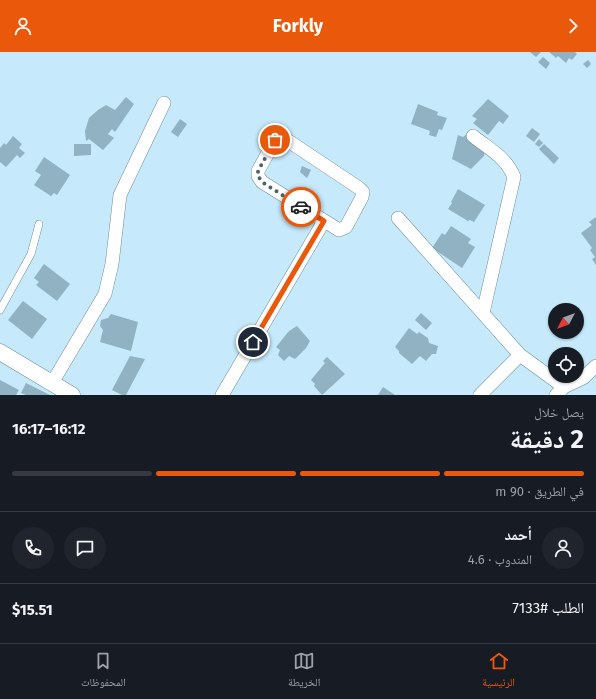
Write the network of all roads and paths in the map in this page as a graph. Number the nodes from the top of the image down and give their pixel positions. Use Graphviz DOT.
graph roads {
  1 [pos="164,102"];
  2 [pos="473,136"];
  3 [pos="398,218"];
  4 [pos="324,221"];
  5 [pos="39,224"];
  6 [pos="0,310"];
  7 [pos="483,313"];
  8 [pos="0,352"];
  9 [pos="520,355"];
  10 [pos="596,366"];
  11 [pos="52,383"];
  12 [pos="560,391"];
  13 [pos="72,395"];
  14 [pos="222,395"];
  15 [pos="480,395"];
  1 -- 11 [label="street"];
  2 -- 7 [label="street"];
  3 -- 7 [label="street"];
  4 -- 4 [label="street"];
  4 -- 14 [label="street"];
  5 -- 6 [label="lane"];
  7 -- 9 [label="street"];
  8 -- 11 [label="street"];
  9 -- 12 [label="street"];
  9 -- 15 [label="street"];
  10 -- 12 [label="street"];
  11 -- 13 [label="street"];
}
